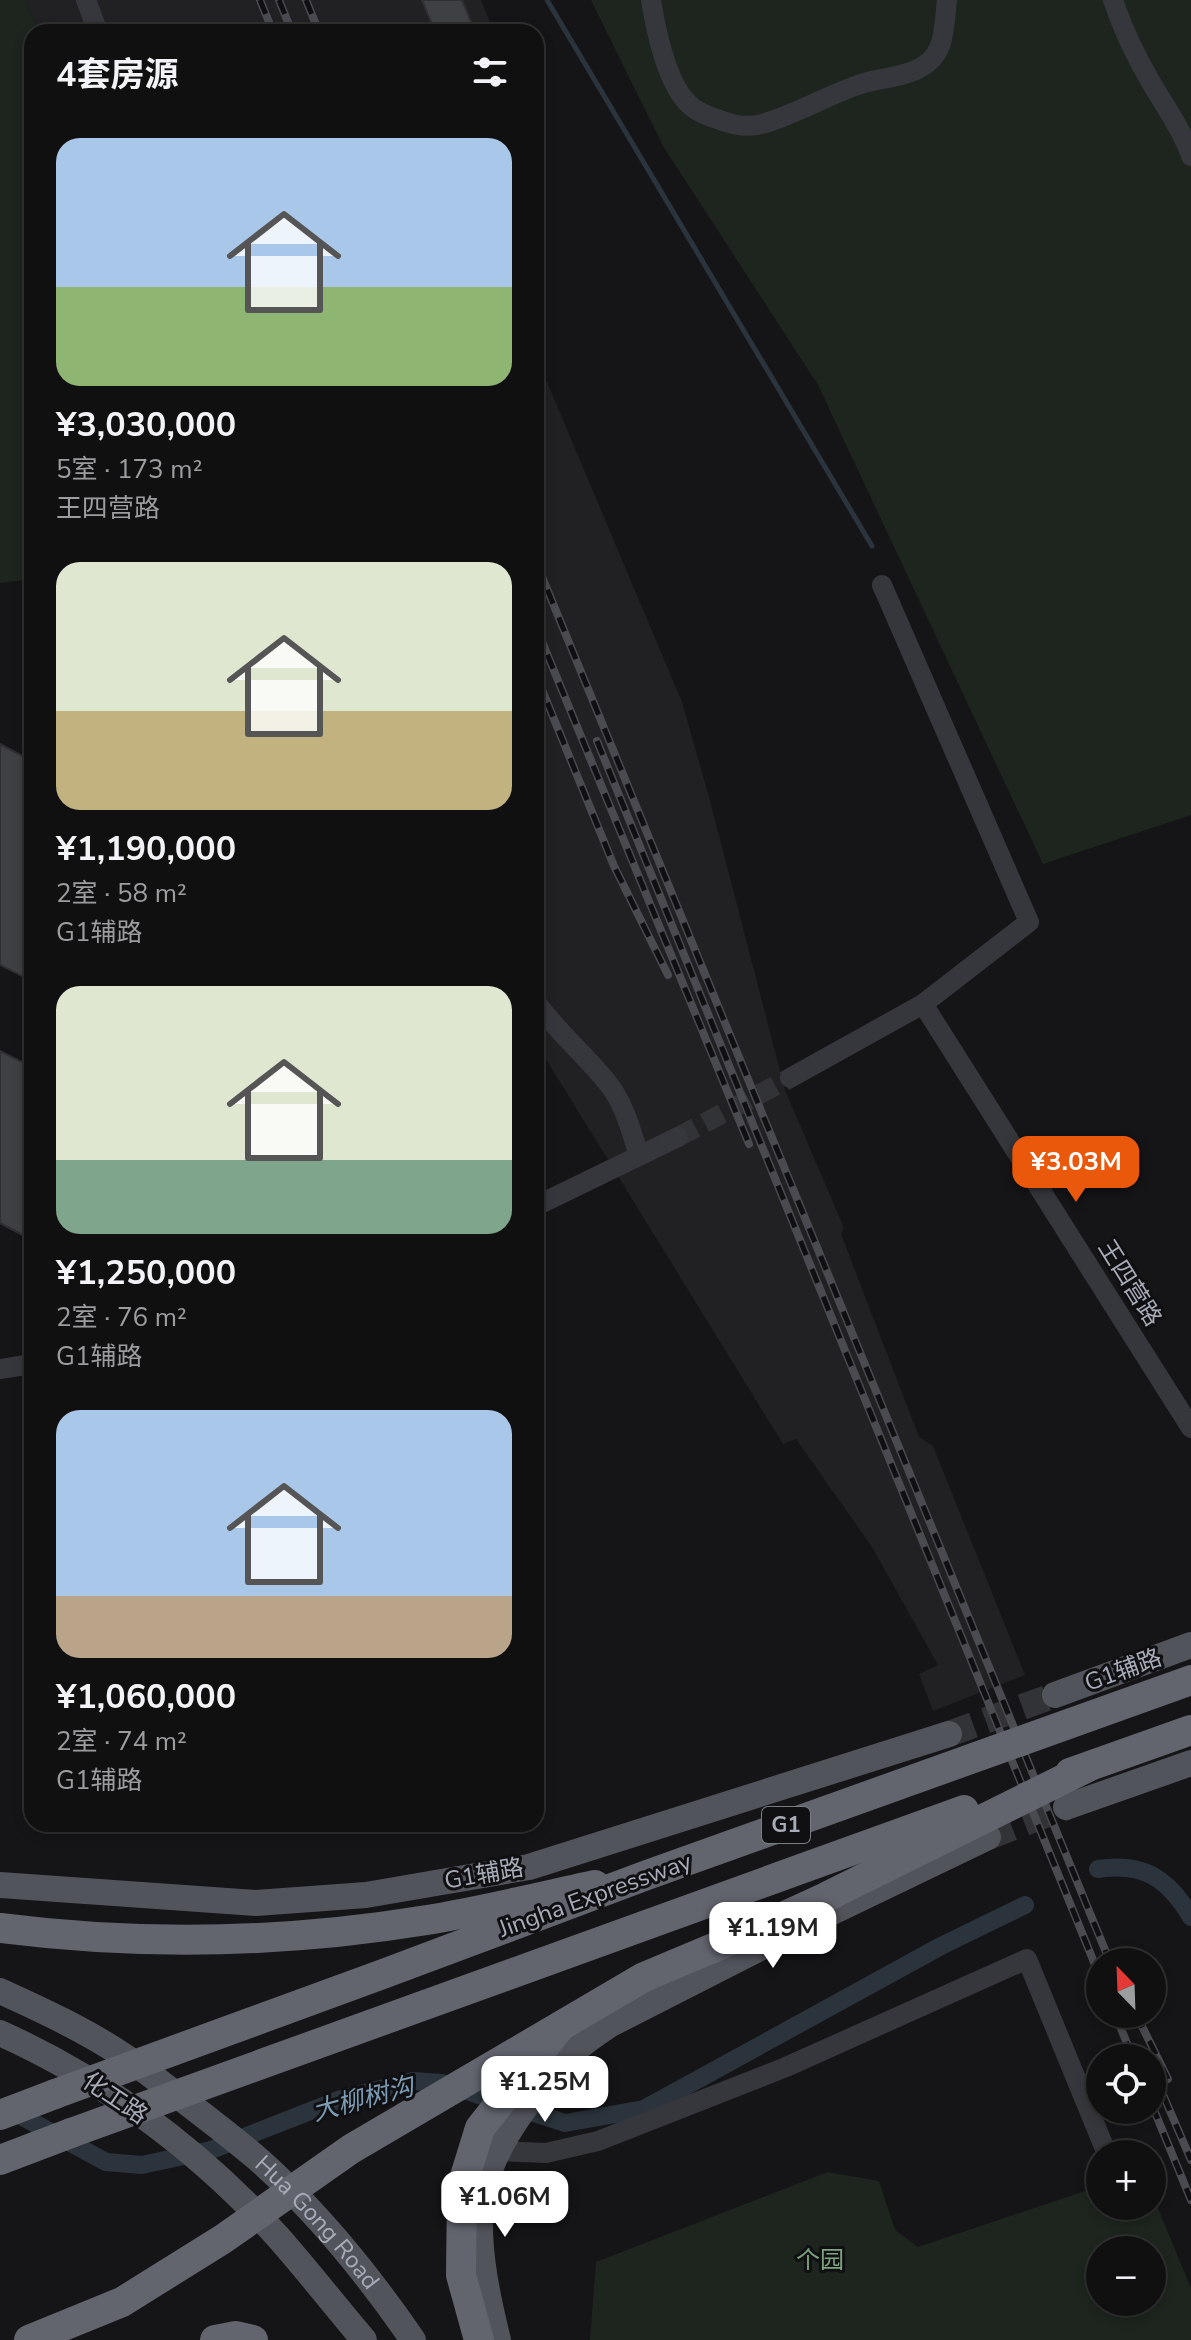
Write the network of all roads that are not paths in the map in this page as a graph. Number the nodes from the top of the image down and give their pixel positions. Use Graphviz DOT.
graph roads {
  1 [pos="86,0"];
  2 [pos="651,0"];
  3 [pos="947,0"];
  4 [pos="1113,0"];
  5 [pos="95,24"];
  6 [pos="1191,156"];
  7 [pos="882,585"];
  8 [pos="923,1004"];
  9 [pos="544,1013"];
  10 [pos="790,1078"];
  11 [pos="678,1137"];
  12 [pos="639,1155"];
  13 [pos="544,1202"];
  14 [pos="24,1365"];
  15 [pos="0,1369"];
  16 [pos="1191,1428"];
  17 [pos="1191,1645"];
  18 [pos="1191,1680"];
  19 [pos="1055,1695"];
  20 [pos="1191,1730"];
  21 [pos="949,1734"];
  22 [pos="1191,1763"];
  23 [pos="1088,1767"];
  24 [pos="1066,1807"];
  25 [pos="988,1837"];
  26 [pos="647,1875"];
  27 [pos="0,1885"];
  28 [pos="0,1928"];
  29 [pos="0,1991"];
  30 [pos="561,2025"];
  31 [pos="0,2033"];
  32 [pos="0,2112"];
  33 [pos="209,2119"];
  34 [pos="1101,2140"];
  35 [pos="502,2142"];
  36 [pos="0,2160"];
  37 [pos="219,2178"];
  38 [pos="29,2340"];
  39 [pos="215,2340"];
  40 [pos="253,2340"];
  41 [pos="364,2340"];
  42 [pos="413,2340"];
  43 [pos="479,2340"];
  44 [pos="498,2340"];
  1 -- 5 [label="street"];
  2 -- 3 [label="street"];
  4 -- 6 [label="street"];
  7 -- 8 [label="street"];
  8 -- 10 [label="street"];
  8 -- 16 [label="street, 王四营路"];
  9 -- 12 [label="street"];
  11 -- 12 [label="street"];
  12 -- 13 [label="street"];
  14 -- 15 [label="street"];
  17 -- 19 [label="main road, G1辅路"];
  18 -- 26 [label="highway, Jingha Expressway / G1, bridge"];
  20 -- 23 [label="highway, Jingha Expressway / G1, bridge"];
  21 -- 27 [label="main road, G1辅路"];
  22 -- 24 [label="main road"];
  23 -- 30 [label="highway, bridge"];
  23 -- 36 [label="highway, Jingha Expressway / G1, bridge"];
  25 -- 35 [label="main road"];
  26 -- 28 [label="highway, bridge"];
  26 -- 32 [label="highway, Jingha Expressway / G1, bridge"];
  29 -- 33 [label="main road, 化工路"];
  30 -- 38 [label="highway, bridge"];
  30 -- 43 [label="highway"];
  31 -- 37 [label="main road, 化工路"];
  33 -- 42 [label="main road, Hua Gong Road"];
  34 -- 35 [label="street"];
  35 -- 44 [label="main road"];
  37 -- 41 [label="main road, Hua Gong Road"];
  39 -- 40 [label="highway"];
}
